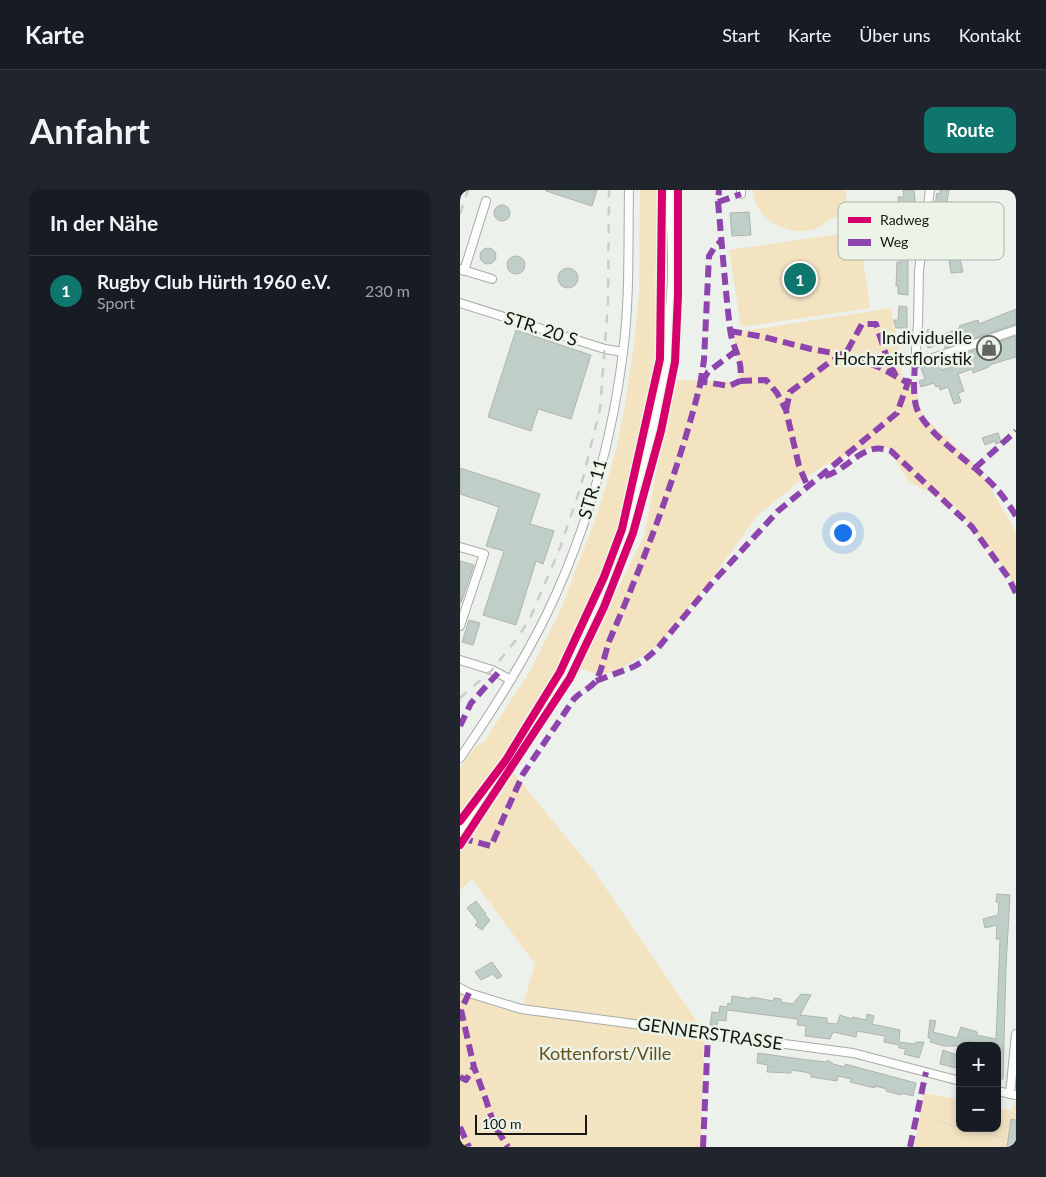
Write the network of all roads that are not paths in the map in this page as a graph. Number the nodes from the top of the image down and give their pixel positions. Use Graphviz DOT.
graph roads {
  1 [pos="629,190"];
  2 [pos="671,190"];
  3 [pos="486,201"];
  4 [pos="920,260"];
  5 [pos="462,270"];
  6 [pos="492,279"];
  7 [pos="460,303"];
  8 [pos="1016,330"];
  9 [pos="623,352"];
  10 [pos="460,547"];
  11 [pos="460,626"];
  12 [pos="460,660"];
  13 [pos="511,680"];
  14 [pos="460,758"];
  15 [pos="460,832"];
  16 [pos="460,988"];
  17 [pos="1016,1034"];
  18 [pos="1015,1060"];
  19 [pos="956,1080"];
  20 [pos="1013,1094"];
  1 -- 9 [label="street, STR. 11"];
  2 -- 15 [label="main road"];
  3 -- 5 [label="street"];
  4 -- 8 [label="street"];
  5 -- 6 [label="street"];
  7 -- 9 [label="street, STR. 20 S"];
  9 -- 13 [label="street, STR. 11"];
  10 -- 11 [label="street"];
  12 -- 13 [label="street"];
  13 -- 14 [label="street, STR. 11"];
  16 -- 19 [label="street, GENNERSTRASSE"];
  17 -- 18 [label="street"];
  18 -- 20 [label="street"];
}
